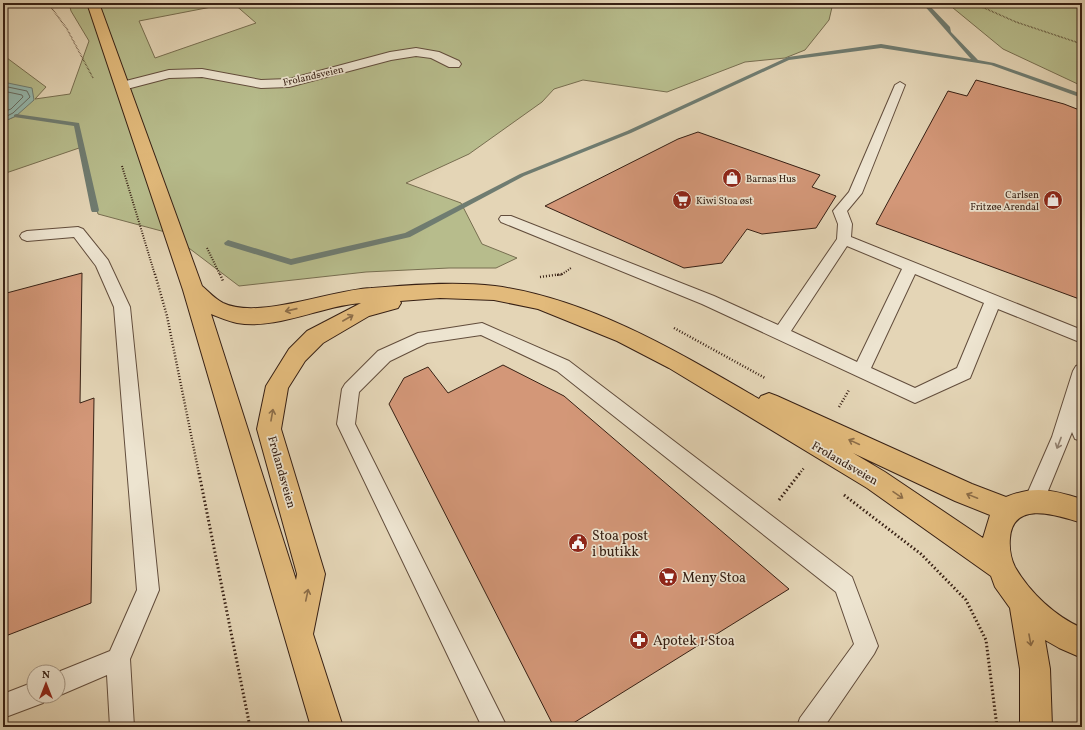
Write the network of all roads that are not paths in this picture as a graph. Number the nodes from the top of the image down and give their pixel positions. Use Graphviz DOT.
graph roads {
  1 [pos="93,3"];
  2 [pos="454,64"];
  3 [pos="900,85"];
  4 [pos="123,86"];
  5 [pos="506,219"];
  6 [pos="27,236"];
  7 [pos="844,239"];
  8 [pos="910,268"];
  9 [pos="193,290"];
  10 [pos="440,291"];
  11 [pos="993,301"];
  12 [pos="781,334"];
  13 [pos="1082,337"];
  14 [pos="685,367"];
  15 [pos="861,371"];
  16 [pos="1082,371"];
  17 [pos="1072,406"];
  18 [pos="1082,433"];
  19 [pos="1034,501"];
  20 [pos="1008,510"];
  21 [pos="1082,511"];
  22 [pos="1000,566"];
  23 [pos="1023,601"];
  24 [pos="299,633"];
  25 [pos="1082,643"];
  26 [pos="118,659"];
  27 [pos="66,681"];
  28 [pos="26,697"];
  29 [pos="3,706"];
  30 [pos="122,727"];
  31 [pos="327,727"];
  32 [pos="495,727"];
  33 [pos="810,727"];
  34 [pos="1036,727"];
  1 -- 4 [label="main road, Frolandsveien"];
  2 -- 4 [label="street, Frolandsveien"];
  3 -- 7 [label="lane"];
  4 -- 9 [label="main road, Frolandsveien"];
  5 -- 12 [label="lane"];
  6 -- 26 [label="lane"];
  7 -- 8 [label="lane"];
  7 -- 12 [label="lane"];
  8 -- 11 [label="lane"];
  8 -- 15 [label="lane"];
  10 -- 9 [label="main road, Frolandsveien, one-way"];
  9 -- 24 [label="main road, Frolandsveien"];
  10 -- 14 [label="main road, Frolandsveien"];
  24 -- 10 [label="main road, Frolandsveien, one-way"];
  11 -- 13 [label="lane"];
  11 -- 15 [label="lane"];
  12 -- 15 [label="lane"];
  20 -- 14 [label="main road, Frolandsveien, one-way"];
  14 -- 22 [label="main road, Frolandsveien, one-way"];
  16 -- 17 [label="lane"];
  17 -- 18 [label="lane"];
  17 -- 19 [label="lane, one-way"];
  19 -- 20 [label="main road"];
  19 -- 21 [label="main road"];
  20 -- 22 [label="main road"];
  22 -- 23 [label="main road"];
  23 -- 25 [label="main road"];
  23 -- 34 [label="main road, one-way"];
  24 -- 31 [label="main road, Frolandsveien"];
  26 -- 27 [label="lane"];
  26 -- 30 [label="lane"];
  28 -- 29 [label="lane"];
  32 -- 33 [label="lane"];
}
